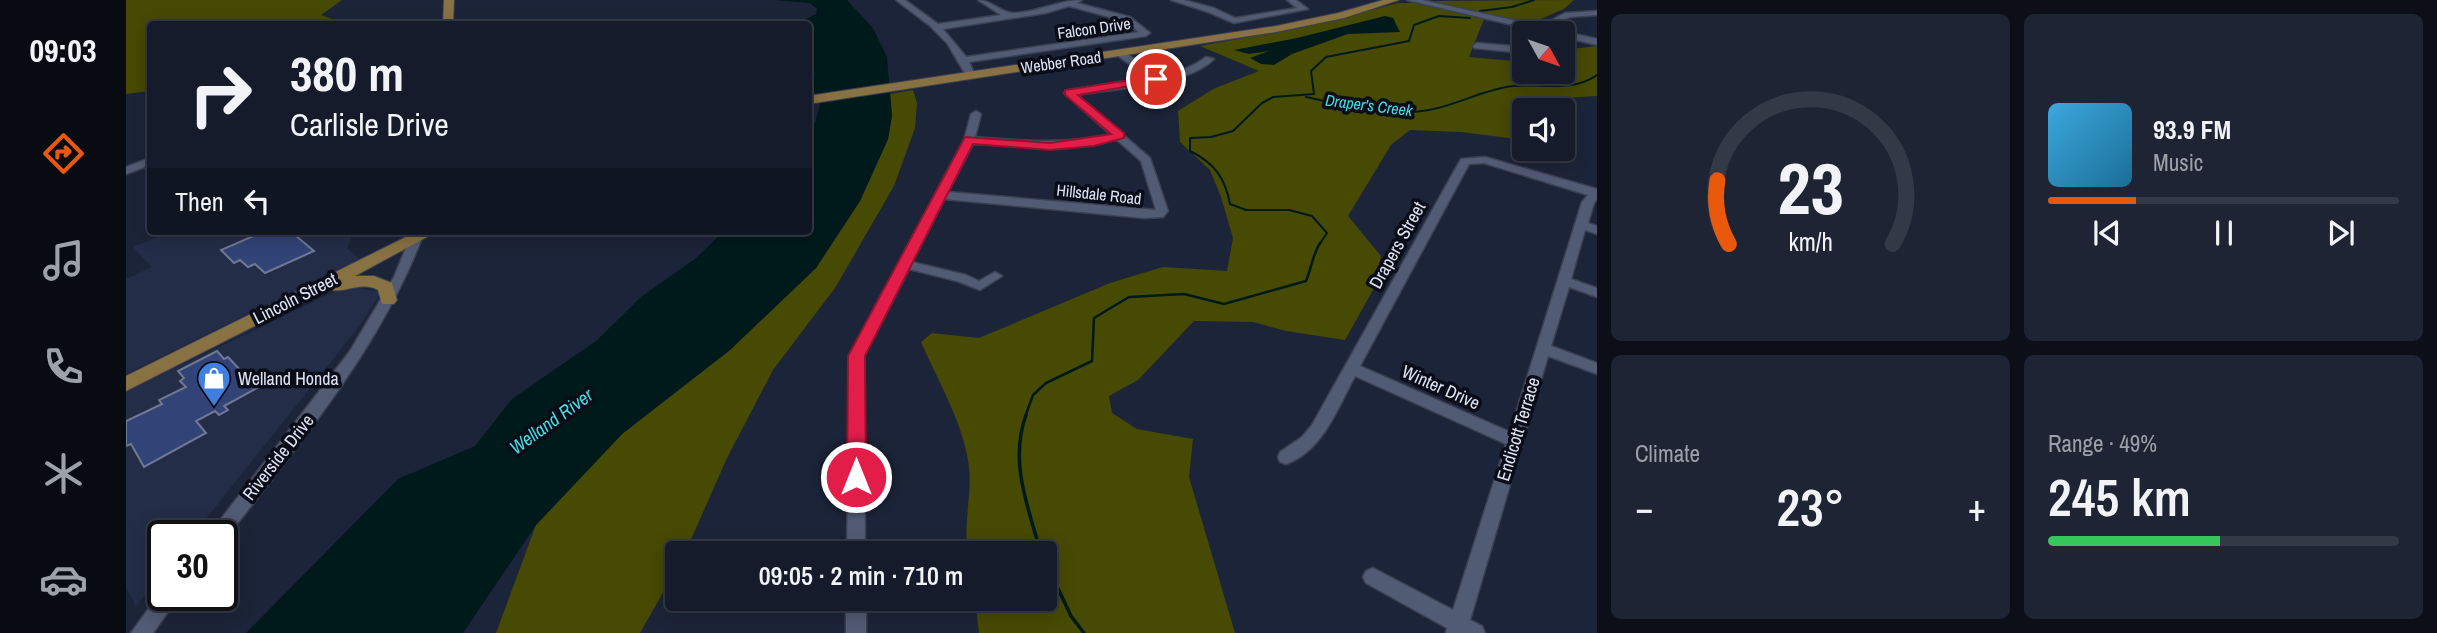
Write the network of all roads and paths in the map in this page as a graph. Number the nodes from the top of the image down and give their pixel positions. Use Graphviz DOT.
graph roads {
  1 [pos="449,0"];
  2 [pos="900,0"];
  3 [pos="982,0"];
  4 [pos="1175,0"];
  5 [pos="1290,0"];
  6 [pos="1394,0"];
  7 [pos="1410,0"];
  8 [pos="1075,2"];
  9 [pos="1597,13"];
  10 [pos="1010,17"];
  11 [pos="448,21"];
  12 [pos="1556,21"];
  13 [pos="1512,25"];
  14 [pos="938,27"];
  15 [pos="1575,37"];
  16 [pos="1597,42"];
  17 [pos="1477,46"];
  18 [pos="1512,49"];
  19 [pos="1120,53"];
  20 [pos="1209,59"];
  21 [pos="965,60"];
  22 [pos="970,75"];
  23 [pos="1156,79"];
  24 [pos="812,99"];
  25 [pos="976,114"];
  26 [pos="1120,136"];
  27 [pos="969,140"];
  28 [pos="126,156"];
  29 [pos="132,169"];
  30 [pos="1596,193"];
  31 [pos="940,195"];
  32 [pos="1581,225"];
  33 [pos="1597,230"];
  34 [pos="420,236"];
  35 [pos="904,264"];
  36 [pos="995,276"];
  37 [pos="1564,281"];
  38 [pos="328,290"];
  39 [pos="1597,293"];
  40 [pos="388,300"];
  41 [pos="1543,349"];
  42 [pos="176,360"];
  43 [pos="1351,368"];
  44 [pos="1597,369"];
  45 [pos="126,384"];
  46 [pos="1515,440"];
  47 [pos="1286,457"];
  48 [pos="229,520"];
  49 [pos="856,541"];
  50 [pos="1373,577"];
  51 [pos="158,611"];
  52 [pos="856,611"];
  53 [pos="1463,630"];
  54 [pos="141,633"];
  55 [pos="856,633"];
  1 -- 11 [label="main road"];
  2 -- 14 [label="street"];
  3 -- 10 [label="street"];
  4 -- 5 [label="street"];
  6 -- 19 [label="main road, Webber Road"];
  7 -- 13 [label="street"];
  8 -- 10 [label="street"];
  8 -- 21 [label="street, Falcon Drive"];
  9 -- 12 [label="street"];
  10 -- 14 [label="street"];
  14 -- 21 [label="street"];
  15 -- 16 [label="street"];
  17 -- 18 [label="street"];
  19 -- 22 [label="main road, Webber Road"];
  19 -- 23 [label="street"];
  20 -- 23 [label="street, Hillsdale Road"];
  21 -- 22 [label="street"];
  22 -- 24 [label="main road, Webber Road"];
  23 -- 26 [label="street, Hillsdale Road"];
  25 -- 27 [label="street"];
  26 -- 27 [label="street"];
  26 -- 31 [label="street, Hillsdale Road"];
  27 -- 31 [label="street"];
  28 -- 29 [label="street"];
  30 -- 32 [label="street, Endicott Terrace"];
  30 -- 43 [label="street, Drapers Street"];
  31 -- 35 [label="street"];
  32 -- 33 [label="street"];
  32 -- 37 [label="street, Endicott Terrace"];
  34 -- 38 [label="main road, Lincoln Street"];
  34 -- 40 [label="street, Riverside Drive"];
  34 -- 42 [label="main road, Lincoln Street"];
  35 -- 36 [label="street"];
  35 -- 49 [label="street"];
  37 -- 39 [label="street"];
  37 -- 41 [label="street, Endicott Terrace"];
  38 -- 40 [label="main road"];
  38 -- 42 [label="main road, Lincoln Street"];
  40 -- 48 [label="street, Riverside Drive"];
  41 -- 44 [label="street"];
  41 -- 46 [label="street, Endicott Terrace"];
  42 -- 45 [label="main road, Lincoln Street"];
  43 -- 46 [label="street, Winter Drive"];
  43 -- 47 [label="street, Drapers Street"];
  46 -- 53 [label="street, Endicott Terrace"];
  50 -- 53 [label="street"];
  51 -- 54 [label="street"];
  52 -- 55 [label="street"];
}
